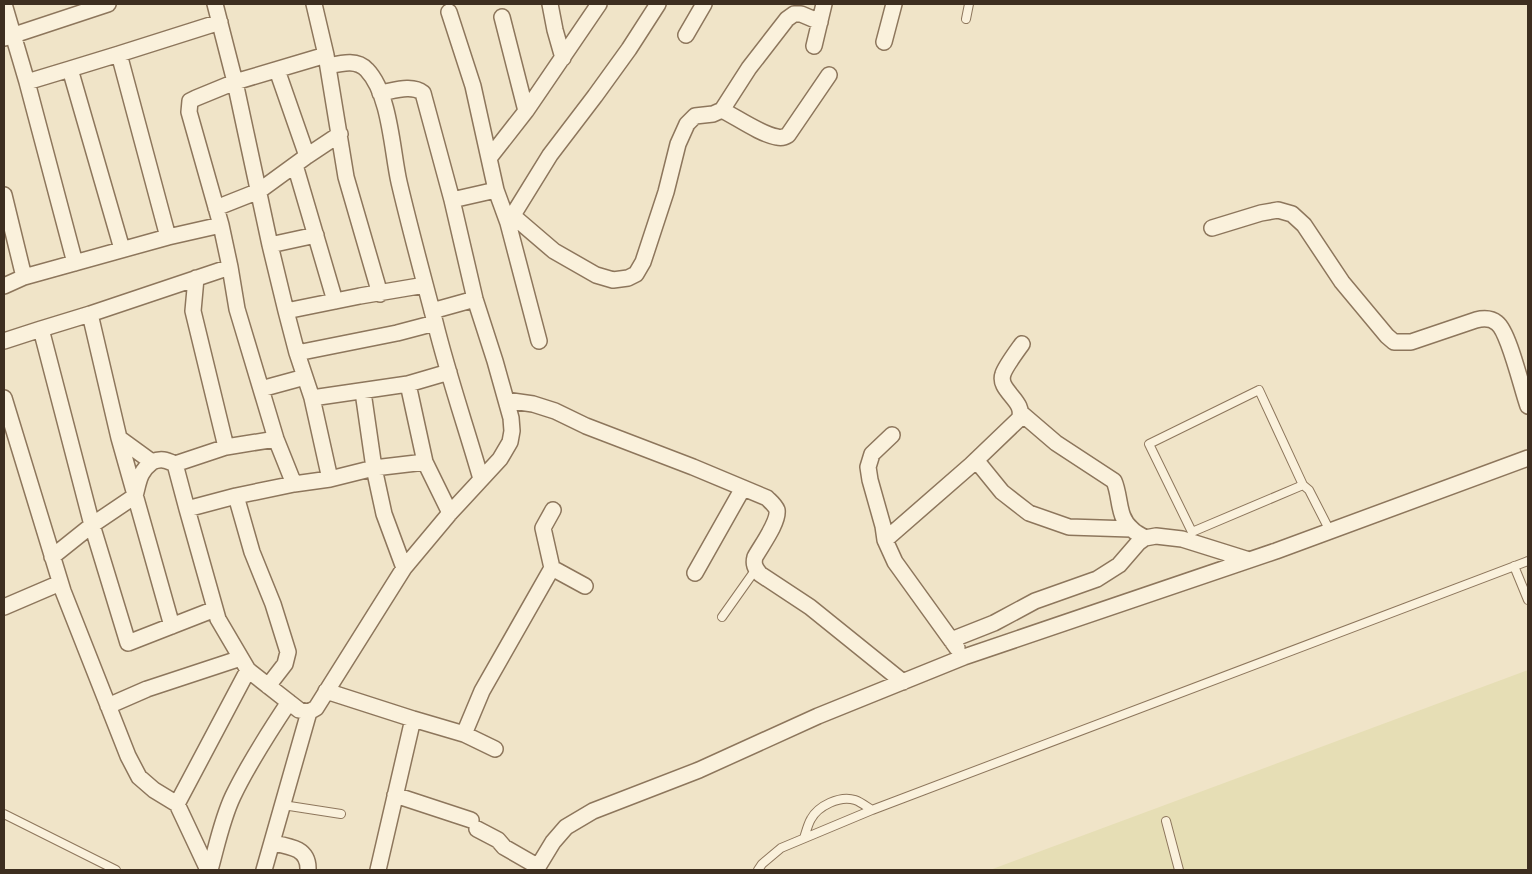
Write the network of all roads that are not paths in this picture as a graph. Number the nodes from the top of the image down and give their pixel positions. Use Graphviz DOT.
graph roads {
  1 [pos="4,4"];
  2 [pos="108,4"];
  3 [pos="215,4"];
  4 [pos="314,4"];
  5 [pos="550,4"];
  6 [pos="600,4"];
  7 [pos="658,4"];
  8 [pos="704,4"];
  9 [pos="824,4"];
  10 [pos="894,4"];
  11 [pos="969,4"];
  12 [pos="449,12"];
  13 [pos="502,17"];
  14 [pos="966,19"];
  15 [pos="220,22"];
  16 [pos="820,22"];
  17 [pos="686,35"];
  18 [pos="8,37"];
  19 [pos="884,42"];
  20 [pos="814,46"];
  21 [pos="119,54"];
  22 [pos="564,58"];
  23 [pos="327,60"];
  24 [pos="70,69"];
  25 [pos="277,70"];
  26 [pos="829,75"];
  27 [pos="27,82"];
  28 [pos="235,82"];
  29 [pos="380,93"];
  30 [pos="722,110"];
  31 [pos="526,111"];
  32 [pos="340,134"];
  33 [pos="490,157"];
  34 [pos="301,160"];
  35 [pos="496,190"];
  36 [pos="259,191"];
  37 [pos="4,196"];
  38 [pos="452,200"];
  39 [pos="216,208"];
  40 [pos="510,219"];
  41 [pos="221,225"];
  42 [pos="1212,228"];
  43 [pos="316,235"];
  44 [pos="168,237"];
  45 [pos="270,245"];
  46 [pos="122,249"];
  47 [pos="75,263"];
  48 [pos="230,267"];
  49 [pos="24,277"];
  50 [pos="196,278"];
  51 [pos="425,285"];
  52 [pos="4,286"];
  53 [pos="380,294"];
  54 [pos="475,299"];
  55 [pos="335,301"];
  56 [pos="286,311"];
  57 [pos="90,314"];
  58 [pos="433,317"];
  59 [pos="41,329"];
  60 [pos="539,340"];
  61 [pos="4,341"];
  62 [pos="1022,344"];
  63 [pos="297,353"];
  64 [pos="449,372"];
  65 [pos="305,377"];
  66 [pos="408,384"];
  67 [pos="261,389"];
  68 [pos="363,392"];
  69 [pos="4,398"];
  70 [pos="312,398"];
  71 [pos="506,400"];
  72 [pos="1528,406"];
  73 [pos="1021,413"];
  74 [pos="892,435"];
  75 [pos="119,438"];
  76 [pos="276,438"];
  77 [pos="226,447"];
  78 [pos="1528,458"];
  79 [pos="976,460"];
  80 [pos="152,462"];
  81 [pos="425,462"];
  82 [pos="175,464"];
  83 [pos="374,468"];
  84 [pos="330,479"];
  85 [pos="481,479"];
  86 [pos="294,484"];
  87 [pos="1303,485"];
  88 [pos="743,488"];
  89 [pos="135,496"];
  90 [pos="236,496"];
  91 [pos="186,509"];
  92 [pos="553,510"];
  93 [pos="450,513"];
  94 [pos="92,525"];
  95 [pos="1131,529"];
  96 [pos="1330,531"];
  97 [pos="1145,538"];
  98 [pos="885,540"];
  99 [pos="52,557"];
  100 [pos="1250,560"];
  101 [pos="1528,561"];
  102 [pos="1514,566"];
  103 [pos="404,568"];
  104 [pos="552,568"];
  105 [pos="756,569"];
  106 [pos="695,573"];
  107 [pos="60,583"];
  108 [pos="585,586"];
  109 [pos="1528,600"];
  110 [pos="4,607"];
  111 [pos="215,609"];
  112 [pos="722,617"];
  113 [pos="172,626"];
  114 [pos="951,640"];
  115 [pos="964,657"];
  116 [pos="245,664"];
  117 [pos="903,682"];
  118 [pos="268,686"];
  119 [pos="326,691"];
  120 [pos="289,702"];
  121 [pos="108,706"];
  122 [pos="309,712"];
  123 [pos="413,719"];
  124 [pos="464,734"];
  125 [pos="495,749"];
  126 [pos="395,795"];
  127 [pos="177,804"];
  128 [pos="283,805"];
  129 [pos="872,810"];
  130 [pos="4,814"];
  131 [pos="341,814"];
  132 [pos="1166,821"];
  133 [pos="804,838"];
  134 [pos="272,843"];
  135 [pos="536,868"];
  136 [pos="116,870"];
  137 [pos="209,870"];
  138 [pos="264,870"];
  139 [pos="308,870"];
  140 [pos="378,870"];
  141 [pos="758,870"];
  142 [pos="1179,870"];
  1 -- 18 [label="street"];
  2 -- 18 [label="street"];
  3 -- 15 [label="street"];
  4 -- 23 [label="street"];
  5 -- 22 [label="street"];
  6 -- 22 [label="street"];
  7 -- 40 [label="street"];
  8 -- 17 [label="street"];
  9 -- 16 [label="street"];
  10 -- 19 [label="street"];
  11 -- 14 [label="lane"];
  12 -- 33 [label="street"];
  13 -- 31 [label="street"];
  15 -- 21 [label="street"];
  15 -- 28 [label="street"];
  16 -- 20 [label="street"];
  16 -- 30 [label="street"];
  18 -- 27 [label="street"];
  21 -- 24 [label="street"];
  21 -- 44 [label="street"];
  22 -- 31 [label="street"];
  23 -- 25 [label="street"];
  23 -- 29 [label="street"];
  23 -- 32 [label="street"];
  24 -- 27 [label="street"];
  24 -- 46 [label="street"];
  25 -- 28 [label="street"];
  25 -- 34 [label="street"];
  26 -- 30 [label="street"];
  27 -- 47 [label="street"];
  28 -- 36 [label="street"];
  28 -- 39 [label="street"];
  29 -- 38 [label="street"];
  29 -- 51 [label="street"];
  30 -- 40 [label="street"];
  31 -- 33 [label="street"];
  32 -- 34 [label="street"];
  32 -- 53 [label="street"];
  33 -- 35 [label="street"];
  34 -- 36 [label="street"];
  34 -- 43 [label="street"];
  35 -- 38 [label="street"];
  35 -- 40 [label="street"];
  36 -- 39 [label="street"];
  36 -- 45 [label="street"];
  37 -- 49 [label="street"];
  38 -- 54 [label="street"];
  39 -- 41 [label="street"];
  40 -- 60 [label="street"];
  41 -- 44 [label="street"];
  41 -- 48 [label="street"];
  42 -- 72 [label="street"];
  43 -- 45 [label="street"];
  43 -- 55 [label="street"];
  44 -- 46 [label="street"];
  45 -- 56 [label="street"];
  46 -- 47 [label="street"];
  47 -- 49 [label="street"];
  48 -- 50 [label="street"];
  48 -- 67 [label="street"];
  49 -- 52 [label="street"];
  50 -- 57 [label="street"];
  50 -- 77 [label="street"];
  51 -- 53 [label="street"];
  51 -- 58 [label="street"];
  53 -- 55 [label="street"];
  54 -- 58 [label="street"];
  54 -- 71 [label="street"];
  55 -- 56 [label="street"];
  56 -- 63 [label="street"];
  57 -- 59 [label="street"];
  57 -- 75 [label="street"];
  58 -- 63 [label="street"];
  58 -- 64 [label="street"];
  59 -- 61 [label="street"];
  59 -- 94 [label="street"];
  62 -- 73 [label="street"];
  63 -- 65 [label="street"];
  64 -- 66 [label="street"];
  64 -- 85 [label="street"];
  65 -- 67 [label="street"];
  65 -- 70 [label="street"];
  66 -- 68 [label="street"];
  66 -- 81 [label="street"];
  67 -- 76 [label="street"];
  68 -- 70 [label="street"];
  68 -- 83 [label="street"];
  69 -- 99 [label="street"];
  70 -- 84 [label="street"];
  71 -- 85 [label="street"];
  71 -- 88 [label="street"];
  73 -- 79 [label="street"];
  73 -- 95 [label="street"];
  74 -- 98 [label="street"];
  75 -- 80 [label="street"];
  75 -- 89 [label="street"];
  76 -- 77 [label="street"];
  76 -- 86 [label="street"];
  77 -- 82 [label="street"];
  78 -- 96 [label="street"];
  79 -- 95 [label="street"];
  79 -- 98 [label="street"];
  80 -- 82 [label="street"];
  80 -- 89 [label="street"];
  81 -- 83 [label="street"];
  81 -- 93 [label="street"];
  82 -- 91 [label="street"];
  83 -- 84 [label="street"];
  83 -- 103 [label="street"];
  84 -- 86 [label="street"];
  85 -- 93 [label="street"];
  86 -- 90 [label="street"];
  87 -- 87 [label="lane"];
  87 -- 96 [label="lane"];
  88 -- 105 [label="street"];
  88 -- 106 [label="street"];
  89 -- 94 [label="street"];
  89 -- 113 [label="street"];
  90 -- 91 [label="street"];
  90 -- 118 [label="street"];
  91 -- 111 [label="street"];
  92 -- 104 [label="street"];
  93 -- 103 [label="street"];
  94 -- 99 [label="street"];
  94 -- 113 [label="street"];
  95 -- 97 [label="street"];
  96 -- 100 [label="street"];
  97 -- 100 [label="street"];
  97 -- 114 [label="street"];
  98 -- 114 [label="street"];
  99 -- 107 [label="street"];
  100 -- 115 [label="street"];
  101 -- 102 [label="lane"];
  102 -- 109 [label="lane"];
  102 -- 129 [label="lane"];
  103 -- 119 [label="street"];
  104 -- 108 [label="street"];
  104 -- 124 [label="street"];
  105 -- 112 [label="lane"];
  105 -- 117 [label="street"];
  107 -- 110 [label="street"];
  107 -- 121 [label="street"];
  111 -- 113 [label="street"];
  111 -- 116 [label="street"];
  114 -- 115 [label="street"];
  115 -- 117 [label="street"];
  116 -- 118 [label="street"];
  116 -- 121 [label="street"];
  116 -- 127 [label="street"];
  117 -- 135 [label="street"];
  118 -- 120 [label="street"];
  119 -- 122 [label="street"];
  119 -- 123 [label="street"];
  120 -- 122 [label="street"];
  120 -- 137 [label="street"];
  121 -- 127 [label="street"];
  122 -- 128 [label="street"];
  123 -- 124 [label="street"];
  123 -- 126 [label="street"];
  124 -- 125 [label="street"];
  126 -- 135 [label="street"];
  126 -- 140 [label="street"];
  127 -- 137 [label="street"];
  128 -- 131 [label="lane"];
  128 -- 134 [label="street"];
  129 -- 133 [label="lane"];
  129 -- 133 [label="lane"];
  130 -- 136 [label="lane"];
  132 -- 142 [label="lane"];
  133 -- 141 [label="lane"];
  134 -- 138 [label="street"];
  134 -- 139 [label="street"];
}
